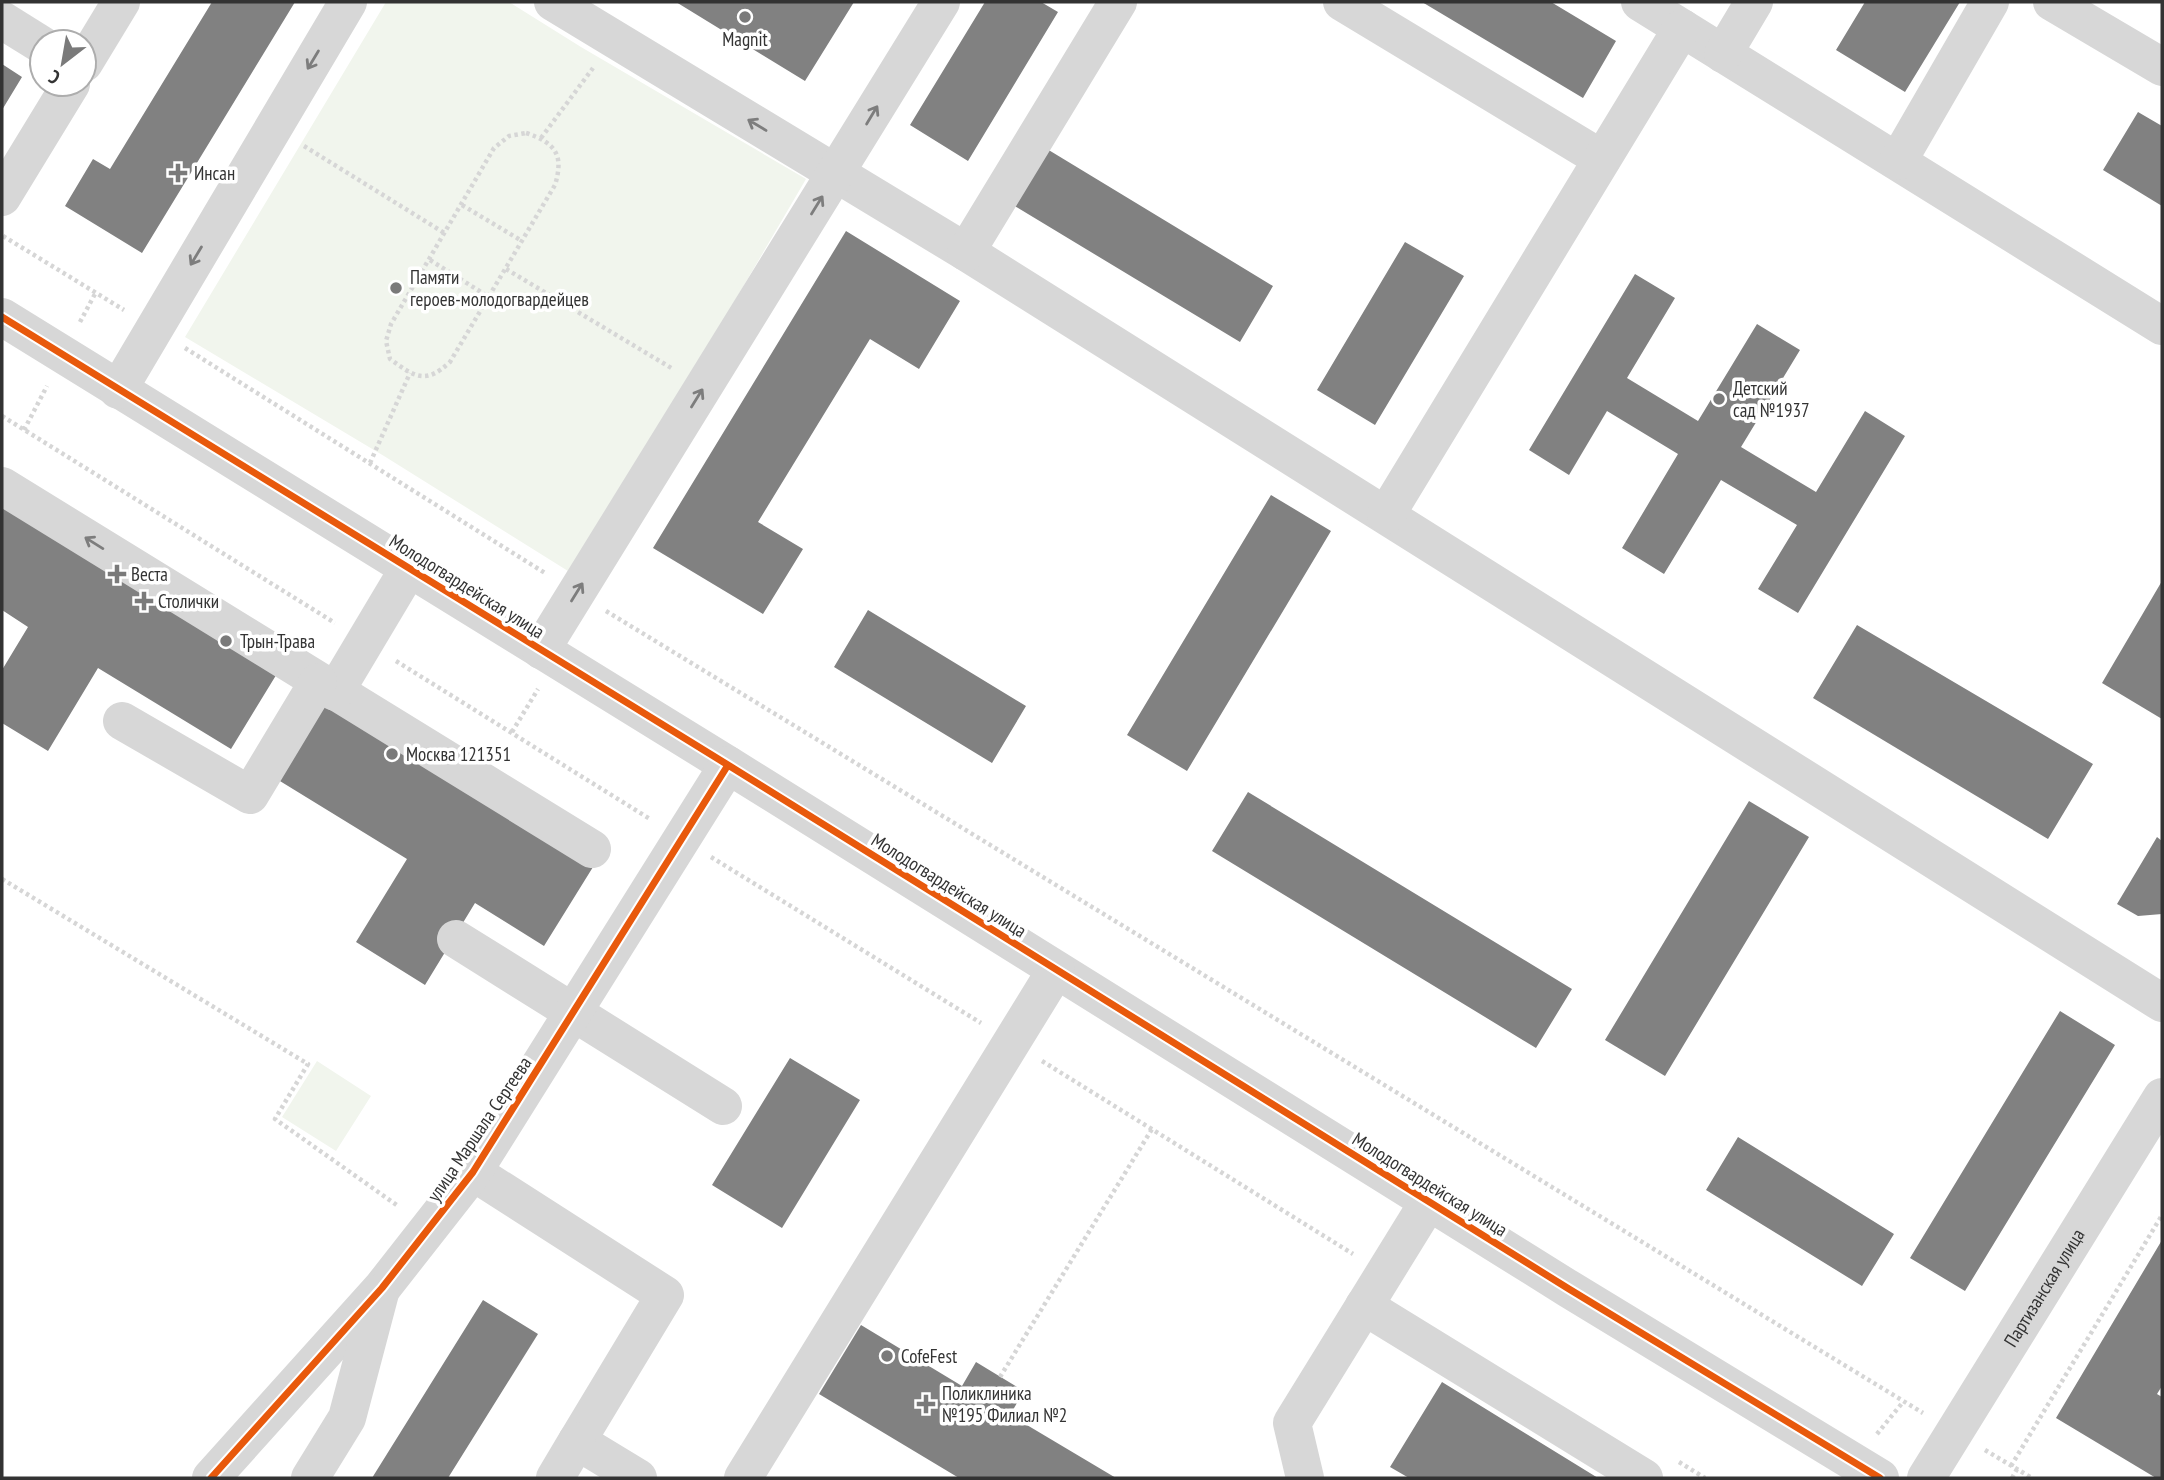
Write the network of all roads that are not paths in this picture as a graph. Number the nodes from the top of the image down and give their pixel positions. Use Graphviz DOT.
graph roads {
  1 [pos="121,2"];
  2 [pos="348,2"];
  3 [pos="553,2"];
  4 [pos="941,2"];
  5 [pos="1342,2"];
  6 [pos="1640,2"];
  7 [pos="1754,2"];
  8 [pos="1990,2"];
  9 [pos="2052,2"];
  10 [pos="1108,5"];
  11 [pos="2,20"];
  12 [pos="1682,28"];
  13 [pos="28,36"];
  14 [pos="98,41"];
  15 [pos="1723,54"];
  16 [pos="2162,67"];
  17 [pos="62,98"];
  18 [pos="1602,159"];
  19 [pos="1898,160"];
  20 [pos="836,173"];
  21 [pos="2,197"];
  22 [pos="966,252"];
  23 [pos="4,325"];
  24 [pos="2162,326"];
  25 [pos="118,390"];
  26 [pos="2,486"];
  27 [pos="1386,514"];
  28 [pos="409,568"];
  29 [pos="541,650"];
  30 [pos="327,687"];
  31 [pos="122,721"];
  32 [pos="728,765"];
  33 [pos="592,849"];
  34 [pos="456,939"];
  35 [pos="1056,970"];
  36 [pos="2162,1003"];
  37 [pos="575,1013"];
  38 [pos="2162,1097"];
  39 [pos="723,1106"];
  40 [pos="473,1172"];
  41 [pos="1429,1201"];
  42 [pos="382,1288"];
  43 [pos="1364,1306"];
  44 [pos="577,1441"];
  45 [pos="1657,1467"];
  46 [pos="211,1478"];
  47 [pos="310,1478"];
  48 [pos="555,1478"];
  49 [pos="638,1478"];
  50 [pos="743,1478"];
  51 [pos="1305,1478"];
  52 [pos="1880,1478"];
  53 [pos="1926,1478"];
  1 -- 14 [label="street"];
  2 -- 25 [label="street, one-way"];
  20 -- 3 [label="street, one-way"];
  20 -- 4 [label="street, one-way"];
  5 -- 18 [label="street"];
  6 -- 12 [label="street"];
  7 -- 15 [label="street"];
  8 -- 19 [label="street"];
  9 -- 16 [label="street"];
  10 -- 22 [label="street"];
  11 -- 13 [label="street"];
  12 -- 15 [label="street"];
  12 -- 18 [label="street"];
  15 -- 19 [label="street"];
  17 -- 21 [label="street"];
  18 -- 27 [label="street"];
  19 -- 24 [label="street"];
  20 -- 22 [label="street"];
  29 -- 20 [label="street, one-way"];
  22 -- 27 [label="street"];
  23 -- 25 [label="street, Молодогвардейская улица"];
  25 -- 28 [label="street, Молодогвардейская улица"];
  30 -- 26 [label="street, one-way"];
  27 -- 36 [label="street"];
  28 -- 29 [label="street, Молодогвардейская улица"];
  28 -- 30 [label="street"];
  29 -- 32 [label="street, Молодогвардейская улица"];
  30 -- 31 [label="street"];
  30 -- 33 [label="street"];
  32 -- 35 [label="street, Молодогвардейская улица"];
  32 -- 37 [label="street, улица Маршала Сергеева"];
  34 -- 37 [label="street"];
  35 -- 41 [label="street, Молодогвардейская улица"];
  35 -- 50 [label="street"];
  37 -- 39 [label="street"];
  37 -- 40 [label="street, улица Маршала Сергеева"];
  38 -- 53 [label="street, Партизанская улица"];
  40 -- 42 [label="street, улица Маршала Сергеева"];
  40 -- 44 [label="street"];
  41 -- 43 [label="street"];
  41 -- 52 [label="street, Молодогвардейская улица"];
  42 -- 46 [label="street, улица Маршала Сергеева"];
  42 -- 47 [label="street"];
  43 -- 45 [label="street"];
  43 -- 51 [label="street"];
  44 -- 48 [label="street"];
  44 -- 49 [label="street"];
}
